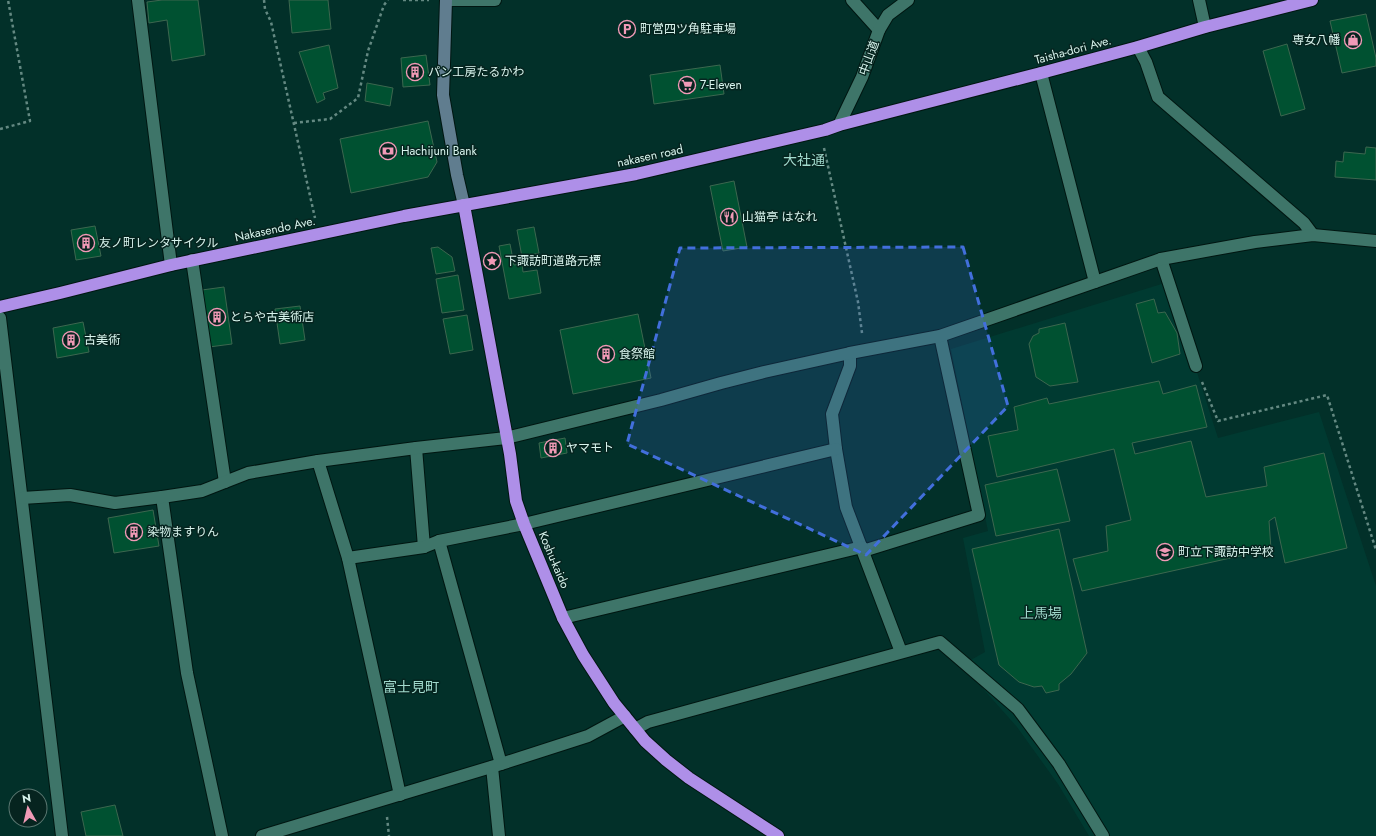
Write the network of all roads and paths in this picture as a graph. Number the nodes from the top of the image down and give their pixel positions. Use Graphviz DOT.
graph roads {
  1 [pos="8,0"];
  2 [pos="138,0"];
  3 [pos="264,0"];
  4 [pos="388,0"];
  5 [pos="403,0"];
  6 [pos="446,0"];
  7 [pos="495,0"];
  8 [pos="852,0"];
  9 [pos="908,0"];
  10 [pos="1199,0"];
  11 [pos="1312,0"];
  12 [pos="1205,27"];
  13 [pos="879,30"];
  14 [pos="1138,47"];
  15 [pos="1041,73"];
  16 [pos="294,122"];
  17 [pos="839,125"];
  18 [pos="0,129"];
  19 [pos="823,146"];
  20 [pos="464,205"];
  21 [pos="318,234"];
  22 [pos="1313,235"];
  23 [pos="1376,240"];
  24 [pos="1161,259"];
  25 [pos="192,260"];
  26 [pos="171,265"];
  27 [pos="1095,282"];
  28 [pos="0,307"];
  29 [pos="0,318"];
  30 [pos="940,336"];
  31 [pos="865,350"];
  32 [pos="850,353"];
  33 [pos="1196,366"];
  34 [pos="506,438"];
  35 [pos="416,448"];
  36 [pos="836,449"];
  37 [pos="318,461"];
  38 [pos="225,482"];
  39 [pos="162,497"];
  40 [pos="22,498"];
  41 [pos="524,524"];
  42 [pos="439,541"];
  43 [pos="424,547"];
  44 [pos="862,549"];
  45 [pos="1376,550"];
  46 [pos="348,558"];
  47 [pos="563,618"];
  48 [pos="901,652"];
  49 [pos="625,716"];
  50 [pos="634,728"];
  51 [pos="496,765"];
  52 [pos="400,795"];
  53 [pos="62,836"];
  54 [pos="222,836"];
  55 [pos="262,836"];
  56 [pos="499,836"];
  57 [pos="778,836"];
  58 [pos="1103,836"];
  1 -- 18 [label="path"];
  2 -- 26 [label="street"];
  3 -- 16 [label="path"];
  4 -- 16 [label="path"];
  5 -- 6 [label="path"];
  6 -- 7 [label="street"];
  6 -- 20 [label="street"];
  8 -- 13 [label="street"];
  9 -- 13 [label="street, 中山道"];
  10 -- 12 [label="street"];
  11 -- 12 [label="highway, Taisha-dori Ave."];
  12 -- 14 [label="highway, Taisha-dori Ave."];
  13 -- 17 [label="street, 中山道"];
  14 -- 15 [label="highway, Taisha-dori Ave."];
  14 -- 22 [label="street"];
  15 -- 17 [label="highway, Taisha-dori Ave."];
  15 -- 27 [label="street"];
  16 -- 21 [label="path"];
  17 -- 20 [label="highway, nakasen road"];
  19 -- 31 [label="path"];
  20 -- 21 [label="highway, Nakasendo Ave."];
  20 -- 34 [label="highway, Koshu-kaido"];
  21 -- 25 [label="highway, Nakasendo Ave."];
  22 -- 23 [label="street"];
  22 -- 24 [label="street"];
  24 -- 27 [label="street"];
  24 -- 33 [label="street"];
  25 -- 26 [label="highway, Nakasendo Ave."];
  25 -- 38 [label="street"];
  26 -- 28 [label="highway, Nakasendo Ave."];
  27 -- 30 [label="street"];
  29 -- 40 [label="street"];
  30 -- 31 [label="street"];
  30 -- 44 [label="street"];
  31 -- 32 [label="street"];
  32 -- 34 [label="street"];
  32 -- 36 [label="street"];
  33 -- 45 [label="path"];
  34 -- 35 [label="street"];
  34 -- 41 [label="highway, Koshu-kaido"];
  35 -- 37 [label="street"];
  35 -- 43 [label="street"];
  36 -- 41 [label="street"];
  36 -- 44 [label="street"];
  37 -- 38 [label="street"];
  37 -- 46 [label="street"];
  38 -- 39 [label="street"];
  39 -- 40 [label="street"];
  39 -- 54 [label="street"];
  40 -- 53 [label="street"];
  41 -- 42 [label="street"];
  41 -- 47 [label="highway, Koshu-kaido"];
  42 -- 43 [label="street"];
  42 -- 51 [label="street"];
  43 -- 46 [label="street"];
  44 -- 47 [label="street"];
  44 -- 48 [label="street"];
  46 -- 52 [label="street"];
  47 -- 49 [label="highway, Koshu-kaido"];
  48 -- 50 [label="street"];
  48 -- 58 [label="street"];
  49 -- 50 [label="highway, Koshu-kaido"];
  49 -- 51 [label="street"];
  50 -- 57 [label="highway, Koshu-kaido"];
  51 -- 52 [label="street"];
  51 -- 56 [label="street"];
  52 -- 55 [label="street"];
}
